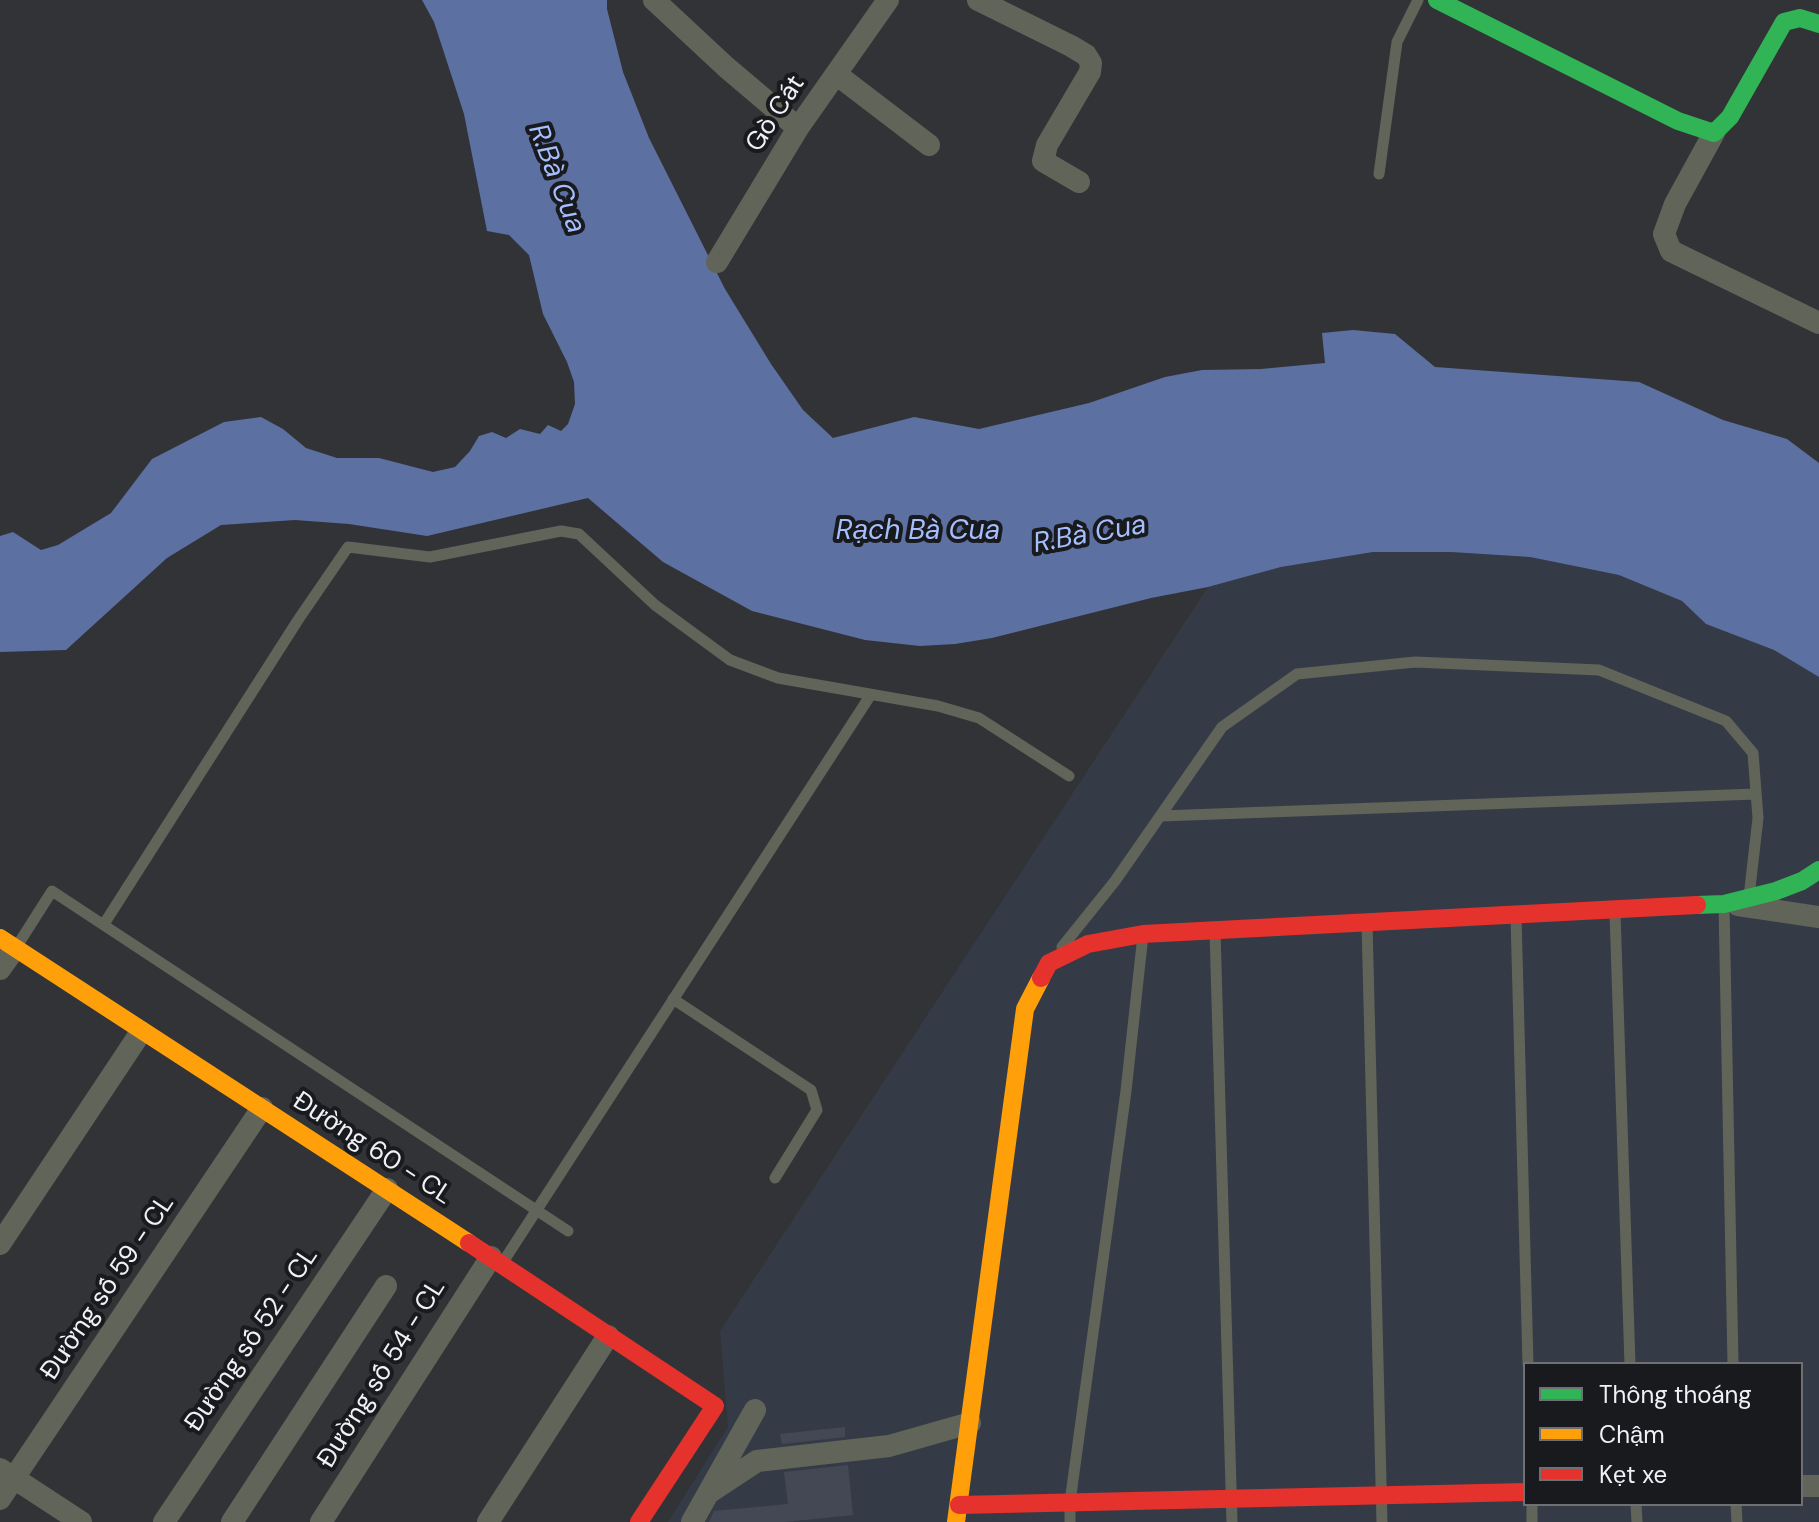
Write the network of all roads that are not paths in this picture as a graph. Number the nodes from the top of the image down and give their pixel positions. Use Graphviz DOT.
graph roads {
  1 [pos="654,0"];
  2 [pos="888,0"];
  3 [pos="978,0"];
  4 [pos="1418,0"];
  5 [pos="1437,0"];
  6 [pos="1819,24"];
  7 [pos="836,74"];
  8 [pos="798,128"];
  9 [pos="1714,133"];
  10 [pos="929,145"];
  11 [pos="1379,174"];
  12 [pos="1079,182"];
  13 [pos="717,262"];
  14 [pos="1819,323"];
  15 [pos="870,696"];
  16 [pos="1069,776"];
  17 [pos="1756,794"];
  18 [pos="1161,816"];
  19 [pos="1819,870"];
  20 [pos="1749,899"];
  21 [pos="1724,904"];
  22 [pos="1614,911"];
  23 [pos="1516,916"];
  24 [pos="1819,917"];
  25 [pos="1367,921"];
  26 [pos="104,924"];
  27 [pos="1215,929"];
  28 [pos="1143,934"];
  29 [pos="8,943"];
  30 [pos="1049,963"];
  31 [pos="0,969"];
  32 [pos="673,999"];
  33 [pos="141,1032"];
  34 [pos="262,1108"];
  35 [pos="775,1178"];
  36 [pos="387,1189"];
  37 [pos="536,1210"];
  38 [pos="568,1231"];
  39 [pos="0,1244"];
  40 [pos="496,1260"];
  41 [pos="386,1286"];
  42 [pos="608,1336"];
  43 [pos="1528,1362"];
  44 [pos="1630,1362"];
  45 [pos="1733,1362"];
  46 [pos="755,1410"];
  47 [pos="970,1423"];
  48 [pos="7,1473"];
  49 [pos="710,1492"];
  50 [pos="1523,1492"];
  51 [pos="1382,1496"];
  52 [pos="0,1499"];
  53 [pos="1232,1499"];
  54 [pos="1070,1502"];
  55 [pos="958,1514"];
  56 [pos="81,1522"];
  57 [pos="164,1522"];
  58 [pos="232,1522"];
  59 [pos="321,1522"];
  60 [pos="488,1522"];
  61 [pos="639,1522"];
  62 [pos="692,1522"];
  63 [pos="1070,1522"];
  64 [pos="1232,1522"];
  65 [pos="1382,1522"];
  1 -- 8 [label="street"];
  2 -- 7 [label="street, Gò Cát"];
  3 -- 12 [label="street"];
  4 -- 11 [label="lane"];
  5 -- 9 [label="street"];
  6 -- 9 [label="street"];
  7 -- 8 [label="street, Gò Cát"];
  7 -- 10 [label="street"];
  8 -- 13 [label="street, Gò Cát"];
  9 -- 14 [label="street"];
  15 -- 16 [label="lane"];
  15 -- 26 [label="lane"];
  15 -- 32 [label="lane"];
  17 -- 18 [label="lane"];
  17 -- 18 [label="lane"];
  17 -- 20 [label="lane"];
  18 -- 30 [label="lane"];
  19 -- 20 [label="street"];
  20 -- 21 [label="street"];
  21 -- 22 [label="street"];
  21 -- 24 [label="street"];
  21 -- 45 [label="lane"];
  22 -- 23 [label="street"];
  22 -- 44 [label="lane"];
  23 -- 25 [label="street"];
  23 -- 43 [label="lane"];
  25 -- 27 [label="street"];
  25 -- 51 [label="lane"];
  26 -- 29 [label="lane"];
  26 -- 37 [label="lane"];
  27 -- 28 [label="street"];
  27 -- 53 [label="lane"];
  28 -- 30 [label="street"];
  28 -- 54 [label="lane"];
  29 -- 31 [label="street"];
  29 -- 33 [label="street, Đường 60 - CL"];
  30 -- 47 [label="street"];
  32 -- 35 [label="lane"];
  32 -- 37 [label="lane"];
  33 -- 34 [label="street, Đường 60 - CL"];
  33 -- 39 [label="street"];
  34 -- 36 [label="street, Đường 60 - CL"];
  34 -- 48 [label="street, Đường số 59 - CL"];
  36 -- 40 [label="street, Đường 60 - CL"];
  36 -- 57 [label="street, Đường số 52 - CL"];
  37 -- 38 [label="lane"];
  37 -- 40 [label="lane"];
  40 -- 42 [label="street, Đường 60 - CL"];
  40 -- 59 [label="street, Đường số 54 - CL"];
  41 -- 58 [label="street"];
  42 -- 60 [label="street"];
  42 -- 61 [label="street, Đường 60 - CL"];
  46 -- 49 [label="street"];
  47 -- 49 [label="street"];
  47 -- 55 [label="street"];
  48 -- 52 [label="street, Đường số 59 - CL"];
  48 -- 56 [label="street"];
  49 -- 62 [label="street"];
  50 -- 51 [label="street"];
  51 -- 53 [label="street"];
  51 -- 65 [label="lane"];
  53 -- 54 [label="street"];
  53 -- 64 [label="lane"];
  54 -- 55 [label="street"];
  54 -- 63 [label="lane"];
}
